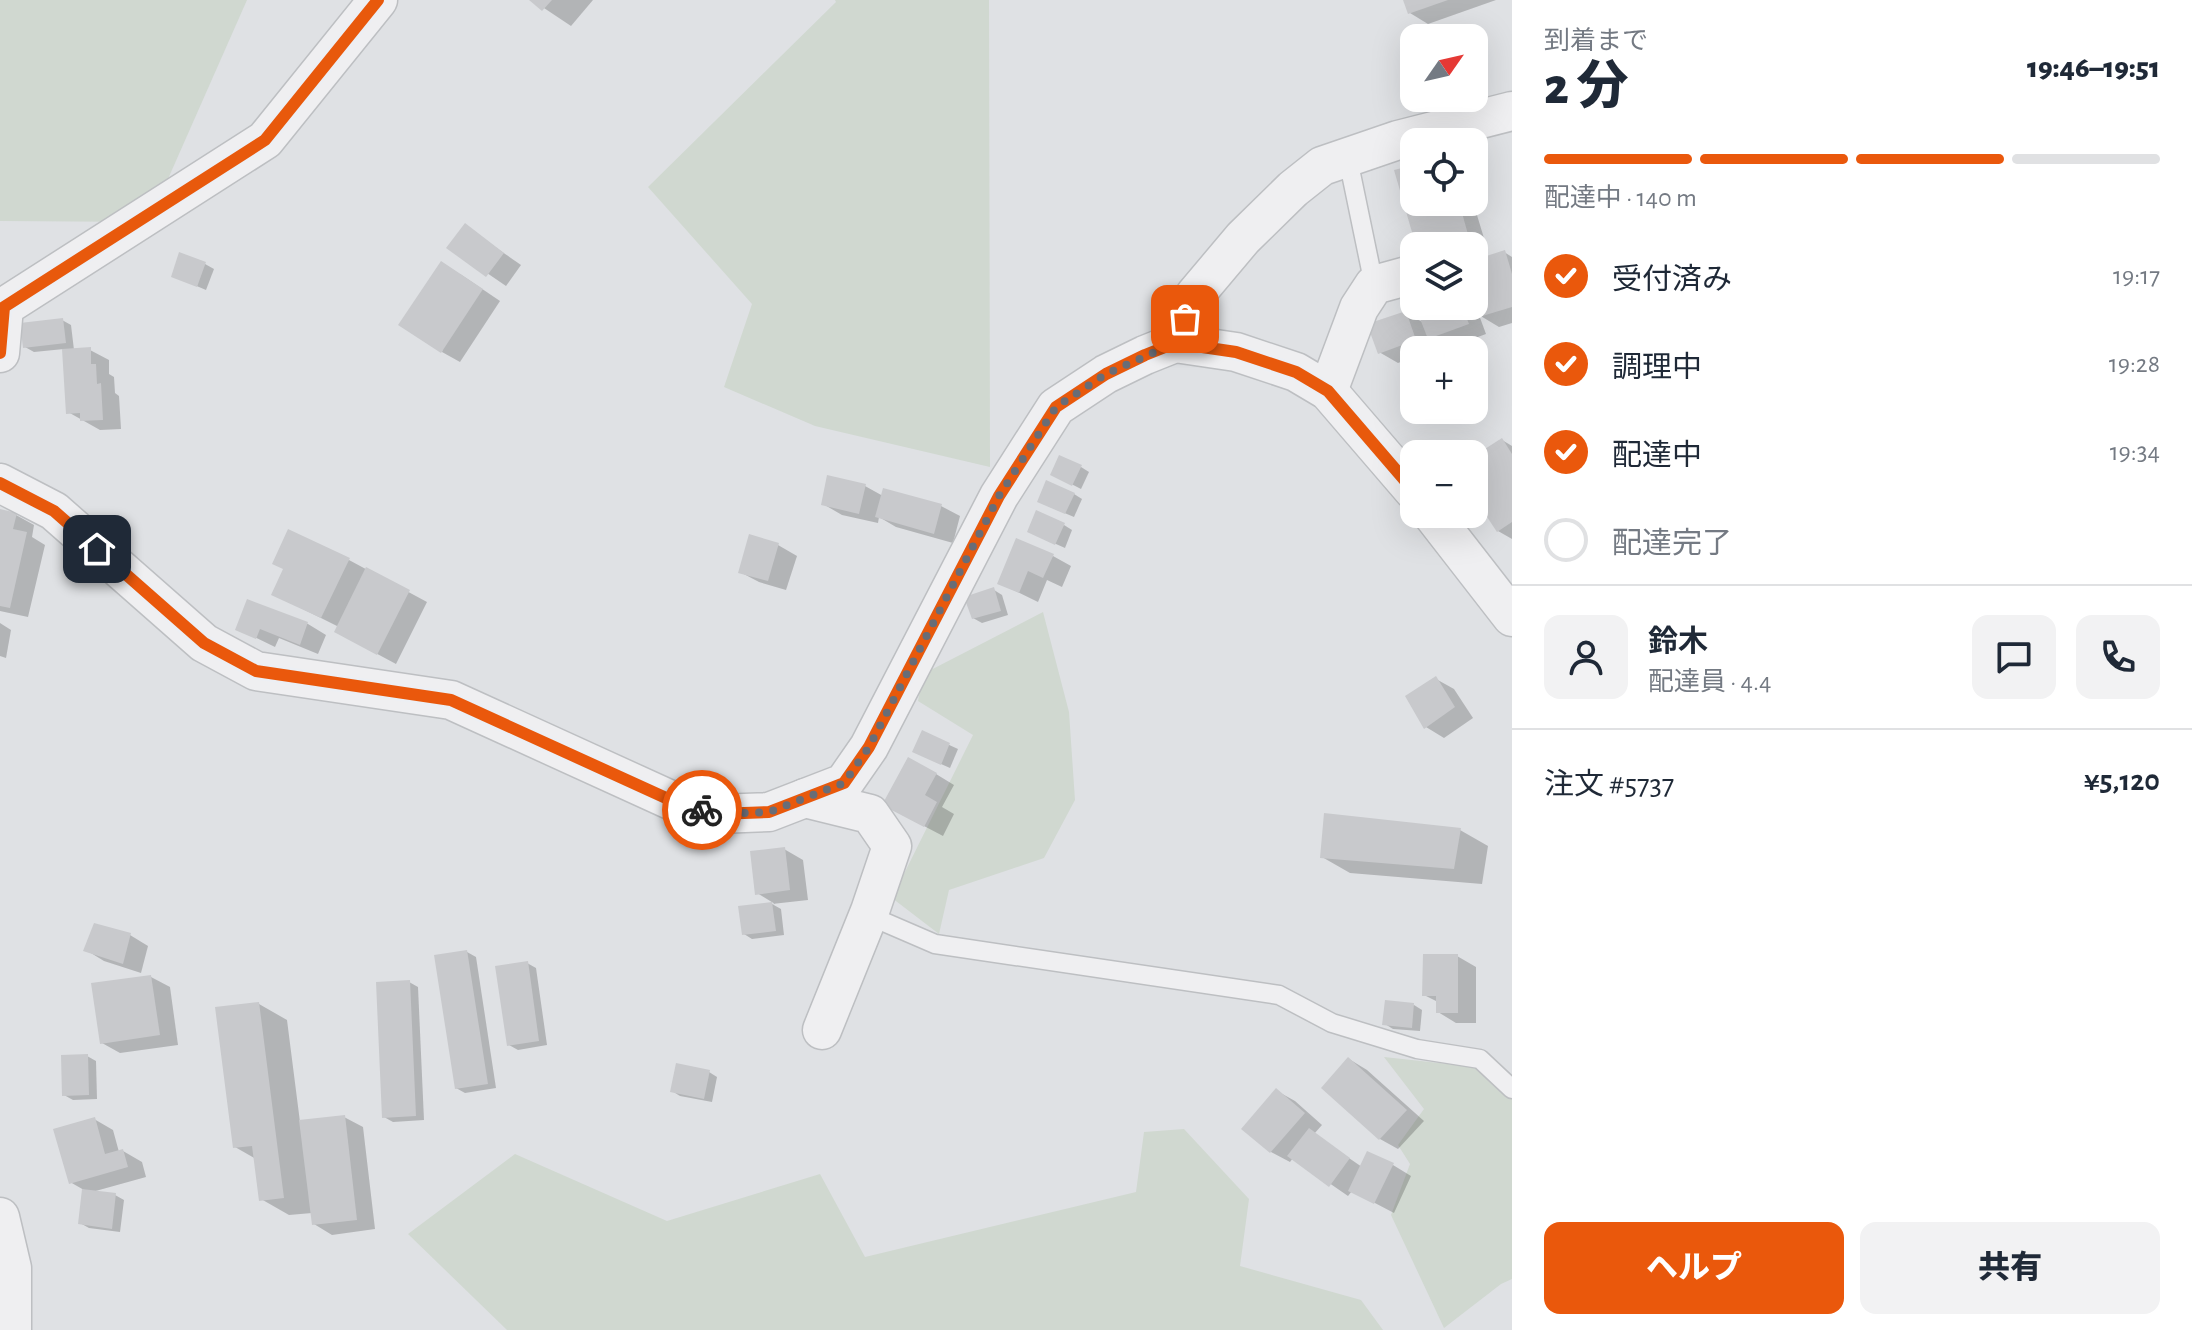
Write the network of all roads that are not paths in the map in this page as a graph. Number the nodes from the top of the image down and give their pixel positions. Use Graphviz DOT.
graph roads {
  1 [pos="378,0"];
  2 [pos="1512,111"];
  3 [pos="1348,159"];
  4 [pos="1400,278"];
  5 [pos="1374,285"];
  6 [pos="1175,343"];
  7 [pos="0,353"];
  8 [pos="1328,391"];
  9 [pos="1400,475"];
  10 [pos="0,483"];
  11 [pos="1443,528"];
  12 [pos="1512,617"];
  13 [pos="805,798"];
  14 [pos="870,911"];
  15 [pos="822,1030"];
  16 [pos="1512,1089"];
  17 [pos="0,1217"];
  18 [pos="12,1330"];
  1 -- 7 [label="street"];
  2 -- 3 [label="street"];
  3 -- 5 [label="lane"];
  3 -- 6 [label="street"];
  4 -- 5 [label="street"];
  5 -- 8 [label="street"];
  6 -- 8 [label="street"];
  6 -- 13 [label="street"];
  8 -- 9 [label="street"];
  10 -- 13 [label="street"];
  11 -- 12 [label="street"];
  13 -- 14 [label="street"];
  14 -- 15 [label="street"];
  14 -- 16 [label="lane"];
  17 -- 18 [label="street"];
}
